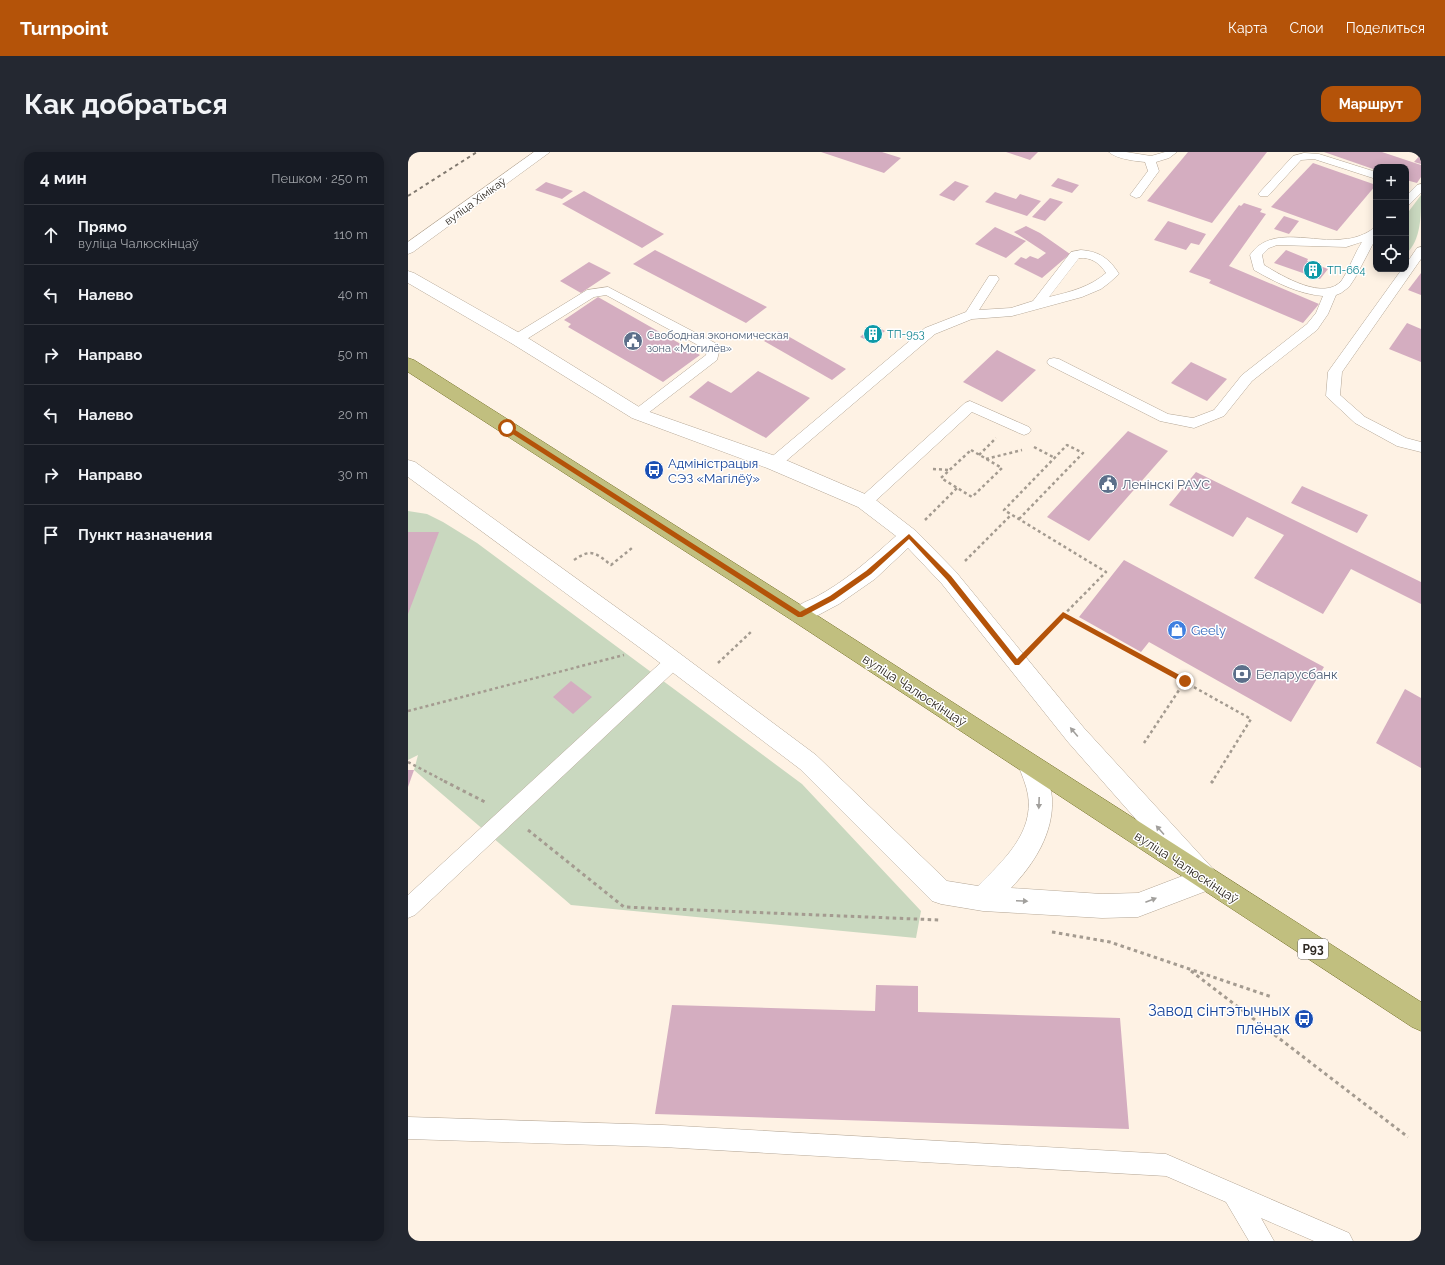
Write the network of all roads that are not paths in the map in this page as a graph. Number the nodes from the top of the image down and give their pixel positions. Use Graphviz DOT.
graph roads {
  1 [pos="543,152"];
  2 [pos="1114,152"];
  3 [pos="1172,152"];
  4 [pos="1150,160"];
  5 [pos="1373,175"];
  6 [pos="1409,186"];
  7 [pos="1420,188"];
  8 [pos="1264,194"];
  9 [pos="1136,195"];
  10 [pos="1408,200"];
  11 [pos="1373,234"];
  12 [pos="1373,236"];
  13 [pos="408,249"];
  14 [pos="1421,251"];
  15 [pos="408,276"];
  16 [pos="993,279"];
  17 [pos="1330,293"];
  18 [pos="1037,304"];
  19 [pos="970,314"];
  20 [pos="517,339"];
  21 [pos="1054,362"];
  22 [pos="408,364"];
  23 [pos="638,414"];
  24 [pos="1024,430"];
  25 [pos="1421,447"];
  26 [pos="774,463"];
  27 [pos="408,468"];
  28 [pos="865,502"];
  29 [pos="909,536"];
  30 [pos="800,615"];
  31 [pos="674,661"];
  32 [pos="1030,765"];
  33 [pos="1205,879"];
  34 [pos="983,899"];
  35 [pos="408,908"];
  36 [pos="1421,1018"];
  37 [pos="408,1128"];
  38 [pos="1234,1195"];
  39 [pos="1262,1241"];
  40 [pos="1341,1241"];
  1 -- 13 [label="street, вуліца Хімікаў"];
  2 -- 4 [label="lane"];
  3 -- 4 [label="lane"];
  4 -- 9 [label="lane"];
  5 -- 8 [label="lane"];
  6 -- 7 [label="lane"];
  7 -- 10 [label="lane"];
  11 -- 17 [label="lane"];
  12 -- 17 [label="lane"];
  14 -- 25 [label="lane"];
  15 -- 20 [label="street"];
  16 -- 19 [label="lane"];
  17 -- 21 [label="lane"];
  18 -- 18 [label="lane"];
  18 -- 19 [label="lane"];
  19 -- 26 [label="lane"];
  20 -- 23 [label="street"];
  20 -- 23 [label="lane"];
  22 -- 30 [label="main road, вуліца Чалюскінцаў / Р93"];
  23 -- 26 [label="street"];
  24 -- 28 [label="lane"];
  26 -- 28 [label="street"];
  27 -- 31 [label="street"];
  28 -- 29 [label="street"];
  29 -- 30 [label="street"];
  33 -- 29 [label="street, one-way"];
  30 -- 32 [label="main road, вуліца Чалюскінцаў / Р93"];
  31 -- 34 [label="street"];
  31 -- 35 [label="lane"];
  32 -- 33 [label="main road, вуліца Чалюскінцаў / Р93"];
  32 -- 34 [label="street, one-way"];
  34 -- 33 [label="street, one-way"];
  33 -- 36 [label="main road, вуліца Чалюскінцаў / Р93"];
  37 -- 38 [label="lane"];
  38 -- 39 [label="lane"];
  38 -- 40 [label="lane"];
}
